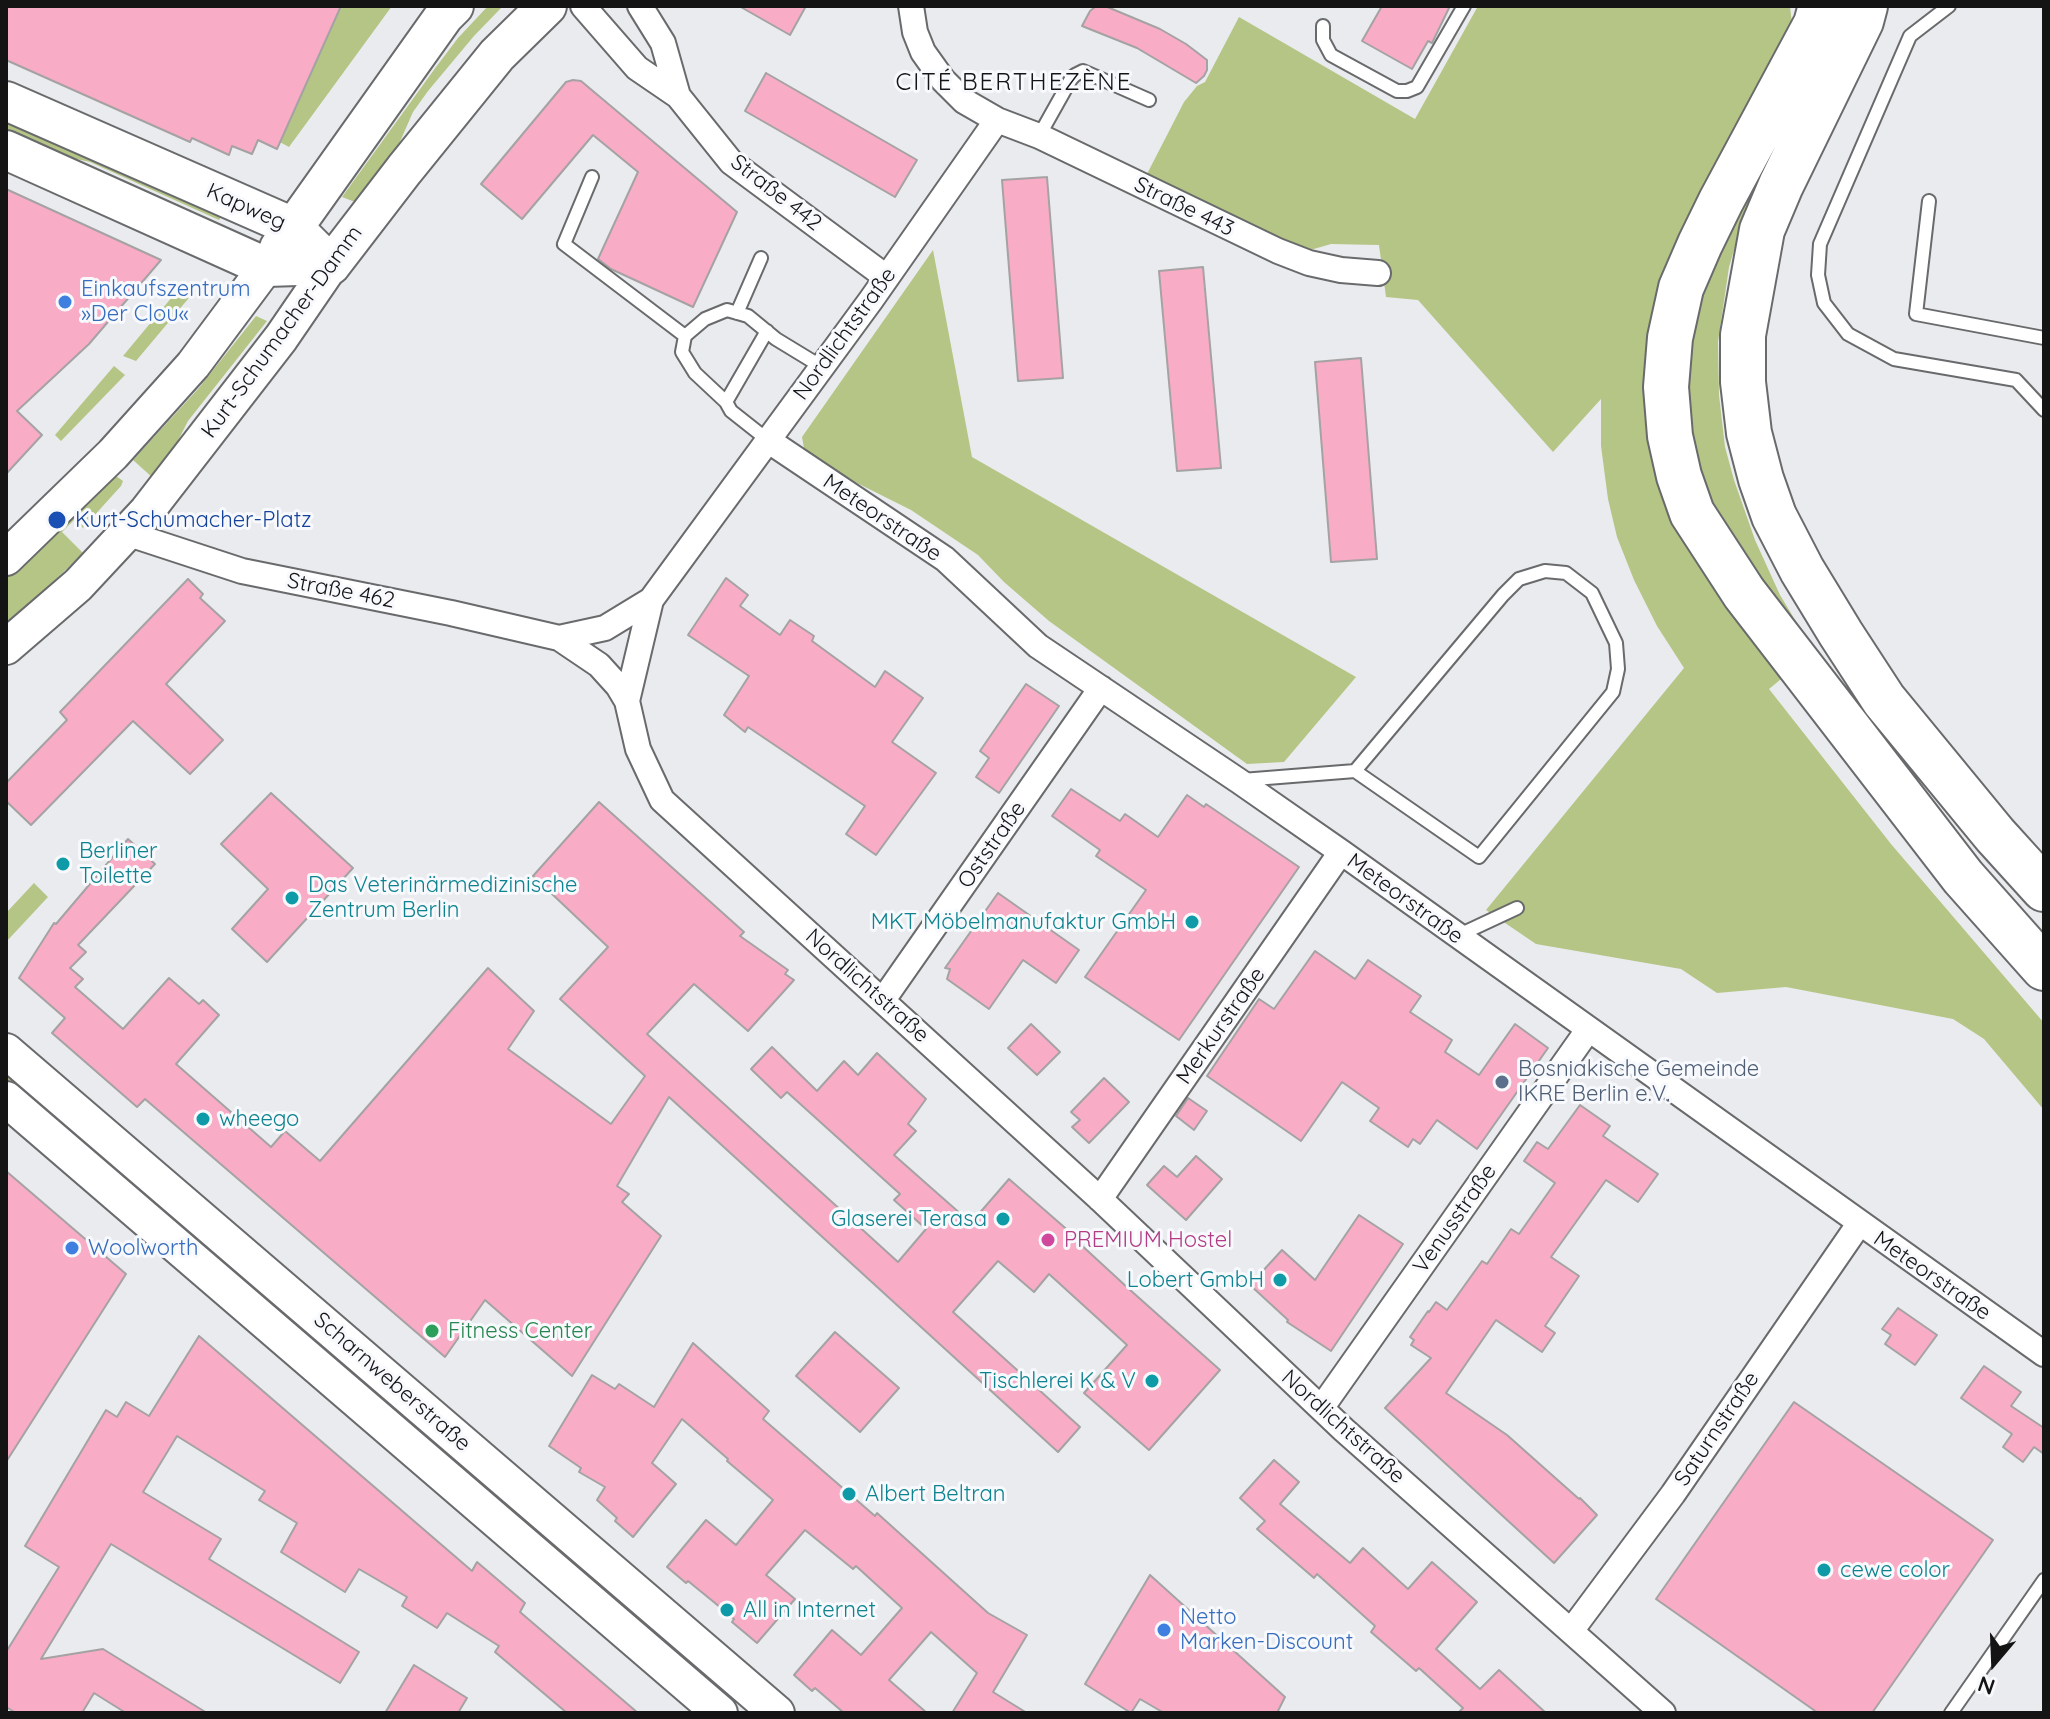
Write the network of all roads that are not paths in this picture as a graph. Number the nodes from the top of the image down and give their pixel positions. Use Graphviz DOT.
graph roads {
  1 [pos="454,6"];
  2 [pos="547,6"];
  3 [pos="583,6"];
  4 [pos="640,6"];
  5 [pos="911,6"];
  6 [pos="1464,6"];
  7 [pos="1821,6"];
  8 [pos="1865,6"];
  9 [pos="1949,6"];
  10 [pos="1323,26"];
  11 [pos="678,96"];
  12 [pos="1149,100"];
  13 [pos="6,101"];
  14 [pos="997,120"];
  15 [pos="1039,136"];
  16 [pos="6,150"];
  17 [pos="592,177"];
  18 [pos="1929,201"];
  19 [pos="293,227"];
  20 [pos="761,258"];
  21 [pos="331,265"];
  22 [pos="266,267"];
  23 [pos="1378,273"];
  24 [pos="886,277"];
  25 [pos="737,313"];
  26 [pos="767,331"];
  27 [pos="685,336"];
  28 [pos="2044,338"];
  29 [pos="822,367"];
  30 [pos="726,402"];
  31 [pos="2044,410"];
  32 [pos="769,441"];
  33 [pos="126,533"];
  34 [pos="6,558"];
  35 [pos="651,600"];
  36 [pos="559,638"];
  37 [pos="6,647"];
  38 [pos="1101,688"];
  39 [pos="627,701"];
  40 [pos="1355,771"];
  41 [pos="1239,781"];
  42 [pos="1341,852"];
  43 [pos="2044,889"];
  44 [pos="1517,908"];
  45 [pos="1457,936"];
  46 [pos="2044,968"];
  47 [pos="883,1000"];
  48 [pos="1588,1030"];
  49 [pos="6,1051"];
  50 [pos="6,1099"];
  51 [pos="1100,1199"];
  52 [pos="1859,1224"];
  53 [pos="2044,1354"];
  54 [pos="1322,1407"];
  55 [pos="2044,1580"];
  56 [pos="1571,1631"];
  57 [pos="720,1713"];
  58 [pos="777,1713"];
  59 [pos="1663,1713"];
  60 [pos="1951,1713"];
  1 -- 19 [label="main road"];
  2 -- 21 [label="main road, Kurt-Schumacher-Damm"];
  3 -- 11 [label="street, Straße 442"];
  4 -- 11 [label="street, Straße 442"];
  5 -- 14 [label="street, Straße 443"];
  6 -- 10 [label="lane"];
  7 -- 46 [label="highway"];
  8 -- 43 [label="highway"];
  9 -- 31 [label="lane"];
  11 -- 24 [label="street, Straße 442"];
  12 -- 15 [label="lane"];
  13 -- 19 [label="main road, Kapweg"];
  14 -- 15 [label="street, Straße 443"];
  14 -- 24 [label="street, Nordlichtstraße"];
  15 -- 23 [label="street, Straße 443"];
  16 -- 22 [label="main road, Kapweg"];
  17 -- 27 [label="lane"];
  18 -- 28 [label="lane"];
  19 -- 21 [label="main road, Kapweg"];
  19 -- 22 [label="main road"];
  20 -- 25 [label="lane"];
  21 -- 22 [label="main road, Kapweg"];
  21 -- 33 [label="main road, Kurt-Schumacher-Damm"];
  22 -- 34 [label="main road"];
  24 -- 29 [label="street, Nordlichtstraße"];
  25 -- 26 [label="lane"];
  25 -- 27 [label="lane"];
  26 -- 29 [label="lane"];
  26 -- 30 [label="lane"];
  27 -- 30 [label="lane"];
  29 -- 32 [label="street, Nordlichtstraße"];
  30 -- 32 [label="lane"];
  32 -- 35 [label="street, Nordlichtstraße"];
  32 -- 38 [label="street, Meteorstraße"];
  33 -- 36 [label="street, Straße 462"];
  33 -- 37 [label="main road, Kurt-Schumacher-Damm"];
  35 -- 36 [label="street, Straße 462"];
  35 -- 39 [label="street, Nordlichtstraße"];
  36 -- 39 [label="street, Straße 462"];
  38 -- 41 [label="street, Meteorstraße"];
  38 -- 47 [label="street, Oststraße"];
  39 -- 47 [label="street, Nordlichtstraße"];
  40 -- 40 [label="lane"];
  40 -- 41 [label="lane"];
  41 -- 42 [label="street, Meteorstraße"];
  42 -- 45 [label="street, Meteorstraße"];
  42 -- 51 [label="street, Merkurstraße"];
  44 -- 45 [label="lane"];
  45 -- 48 [label="street, Meteorstraße"];
  47 -- 51 [label="street, Nordlichtstraße"];
  48 -- 52 [label="street, Meteorstraße"];
  48 -- 54 [label="street, Venusstraße"];
  49 -- 58 [label="main road, Scharnweberstraße"];
  50 -- 57 [label="main road, Scharnweberstraße"];
  51 -- 54 [label="street, Nordlichtstraße"];
  52 -- 53 [label="street, Meteorstraße"];
  52 -- 56 [label="street, Saturnstraße"];
  54 -- 56 [label="street, Nordlichtstraße"];
  55 -- 60 [label="lane"];
  56 -- 59 [label="street, Nordlichtstraße"];
}
